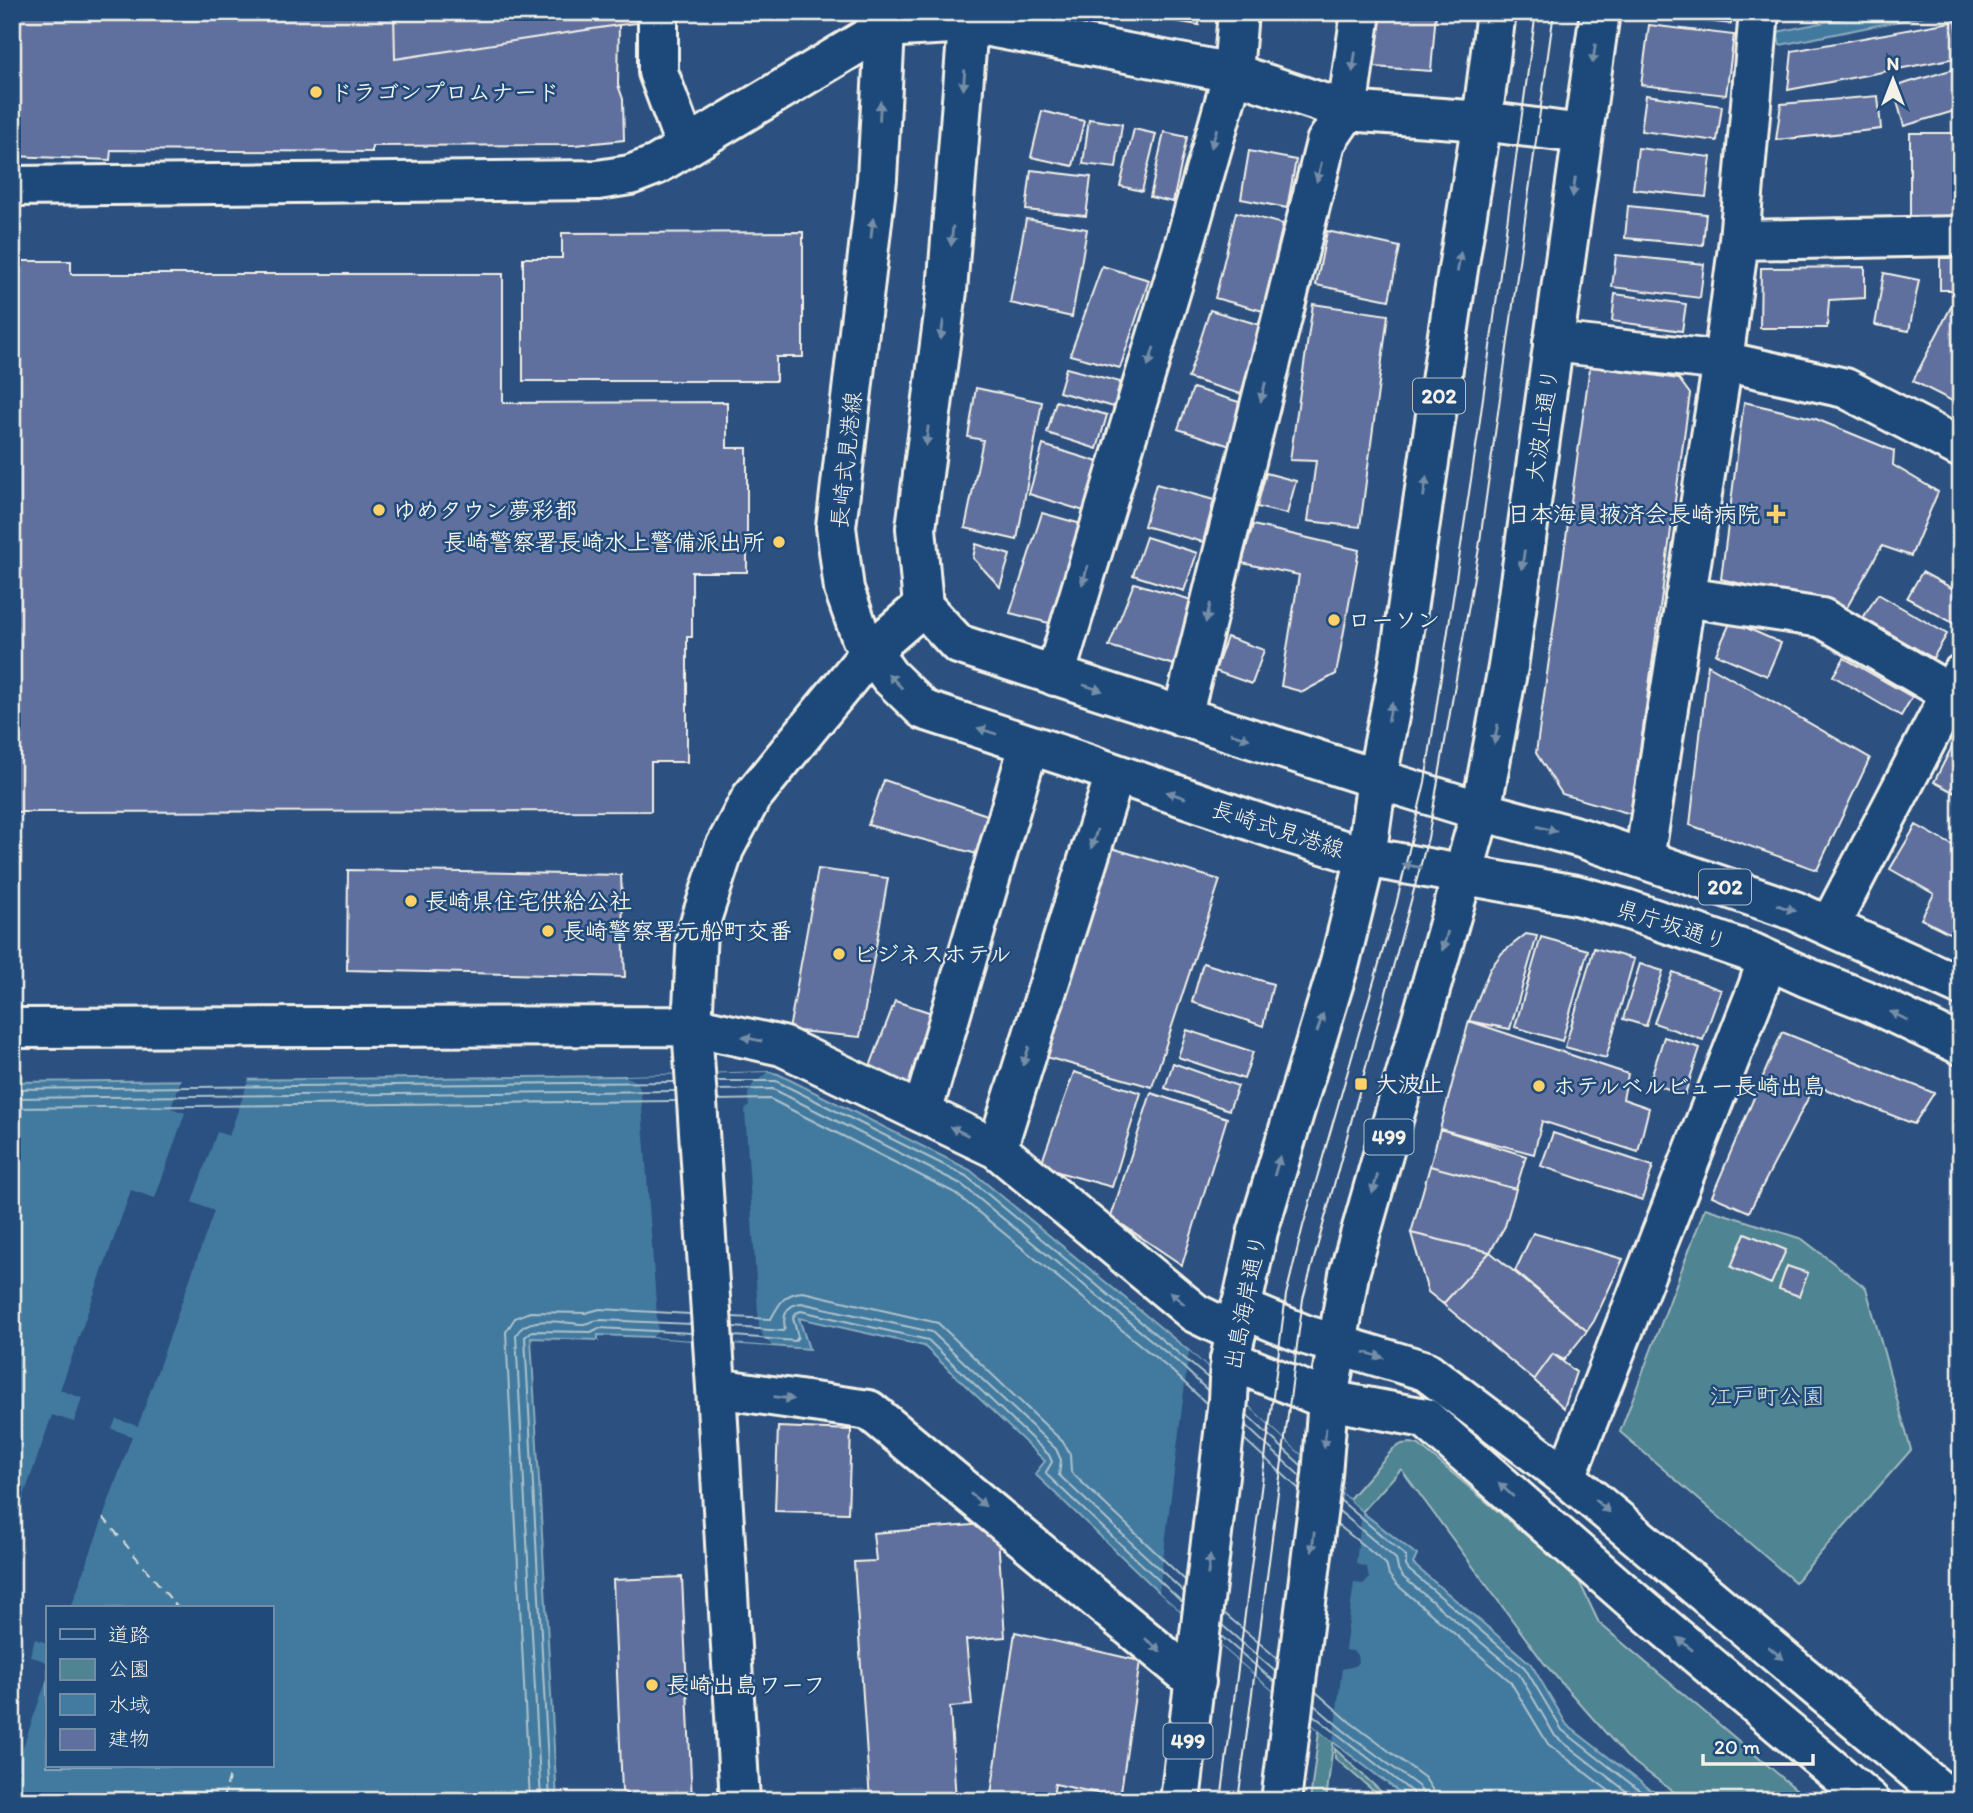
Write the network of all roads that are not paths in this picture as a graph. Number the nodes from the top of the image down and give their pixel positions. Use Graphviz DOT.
graph roads {
  1 [pos="658,12"];
  2 [pos="1238,12"];
  3 [pos="1361,12"];
  4 [pos="1496,12"];
  5 [pos="1600,12"];
  6 [pos="1759,12"];
  7 [pos="968,18"];
  8 [pos="885,20"];
  9 [pos="1233,73"];
  10 [pos="1347,111"];
  11 [pos="1482,121"];
  12 [pos="1582,134"];
  13 [pos="686,148"];
  14 [pos="12,186"];
  15 [pos="1961,236"];
  16 [pos="1739,240"];
  17 [pos="1553,342"];
  18 [pos="1723,361"];
  19 [pos="1961,449"];
  20 [pos="1685,597"];
  21 [pos="923,606"];
  22 [pos="871,651"];
  23 [pos="1055,676"];
  24 [pos="1956,684"];
  25 [pos="1182,717"];
  26 [pos="1029,745"];
  27 [pos="1115,774"];
  28 [pos="1377,779"];
  29 [pos="1481,811"];
  30 [pos="1366,857"];
  31 [pos="1644,859"];
  32 [pos="1464,876"];
  33 [pos="1830,925"];
  34 [pos="1767,960"];
  35 [pos="1961,986"];
  36 [pos="692,1026"];
  37 [pos="12,1028"];
  38 [pos="1961,1045"];
  39 [pos="922,1113"];
  40 [pos="997,1149"];
  41 [pos="1338,1345"];
  42 [pos="1234,1347"];
  43 [pos="715,1371"];
  44 [pos="1328,1401"];
  45 [pos="1566,1476"];
  46 [pos="1196,1682"];
  47 [pos="740,1801"];
  48 [pos="1181,1801"];
  49 [pos="1281,1801"];
  50 [pos="1870,1801"];
  51 [pos="1952,1801"];
  1 -- 13 [label="main road"];
  2 -- 9 [label="main road"];
  3 -- 10 [label="main road, one-way"];
  4 -- 11 [label="main road, 202"];
  5 -- 12 [label="main road, 大波止通り, one-way"];
  6 -- 16 [label="main road"];
  7 -- 8 [label="main road"];
  7 -- 9 [label="main road"];
  7 -- 21 [label="main road, one-way"];
  8 -- 13 [label="main road"];
  22 -- 8 [label="main road, 長崎式見港線, one-way"];
  9 -- 10 [label="main road"];
  9 -- 23 [label="main road, one-way"];
  10 -- 11 [label="main road"];
  10 -- 25 [label="main road, one-way"];
  11 -- 12 [label="main road"];
  28 -- 11 [label="main road, 202, one-way"];
  12 -- 17 [label="main road, 大波止通り, one-way"];
  13 -- 14 [label="main road"];
  15 -- 16 [label="main road"];
  16 -- 18 [label="main road"];
  17 -- 18 [label="main road"];
  17 -- 29 [label="main road, 大波止通り, one-way"];
  18 -- 19 [label="main road"];
  18 -- 20 [label="main road"];
  20 -- 24 [label="main road"];
  20 -- 31 [label="main road"];
  21 -- 22 [label="main road"];
  21 -- 23 [label="main road"];
  26 -- 22 [label="main road, 長崎式見港線, one-way"];
  22 -- 36 [label="main road"];
  23 -- 25 [label="main road, one-way"];
  24 -- 33 [label="main road"];
  25 -- 28 [label="main road, one-way"];
  26 -- 27 [label="main road, 長崎式見港線"];
  26 -- 39 [label="main road"];
  30 -- 27 [label="main road, 長崎式見港線, one-way"];
  27 -- 40 [label="main road, one-way"];
  28 -- 29 [label="main road, 202"];
  28 -- 30 [label="main road, 202"];
  29 -- 31 [label="main road, 202, one-way"];
  29 -- 32 [label="main road, 大波止通り"];
  32 -- 30 [label="main road, 県庁坂通り / 202, one-way"];
  42 -- 30 [label="main road, 出島海岸通り / 499, one-way"];
  31 -- 33 [label="main road, 202, one-way"];
  32 -- 34 [label="main road, 県庁坂通り / 202"];
  32 -- 41 [label="main road, 499, one-way"];
  33 -- 35 [label="main road, 202"];
  38 -- 34 [label="main road, 県庁坂通り / 202, one-way"];
  34 -- 45 [label="main road"];
  36 -- 37 [label="main road"];
  39 -- 36 [label="main road, one-way"];
  36 -- 43 [label="main road"];
  40 -- 39 [label="main road, one-way"];
  42 -- 40 [label="main road, one-way"];
  41 -- 42 [label="main road"];
  41 -- 44 [label="main road, 499"];
  41 -- 45 [label="main road, one-way"];
  42 -- 44 [label="main road"];
  46 -- 42 [label="main road, 出島海岸通り / 499, one-way"];
  43 -- 46 [label="main road, one-way"];
  43 -- 47 [label="main road"];
  44 -- 49 [label="main road, 499, one-way"];
  50 -- 44 [label="main road, one-way"];
  45 -- 51 [label="main road, one-way"];
  46 -- 48 [label="main road, 出島海岸通り / 499"];
}
